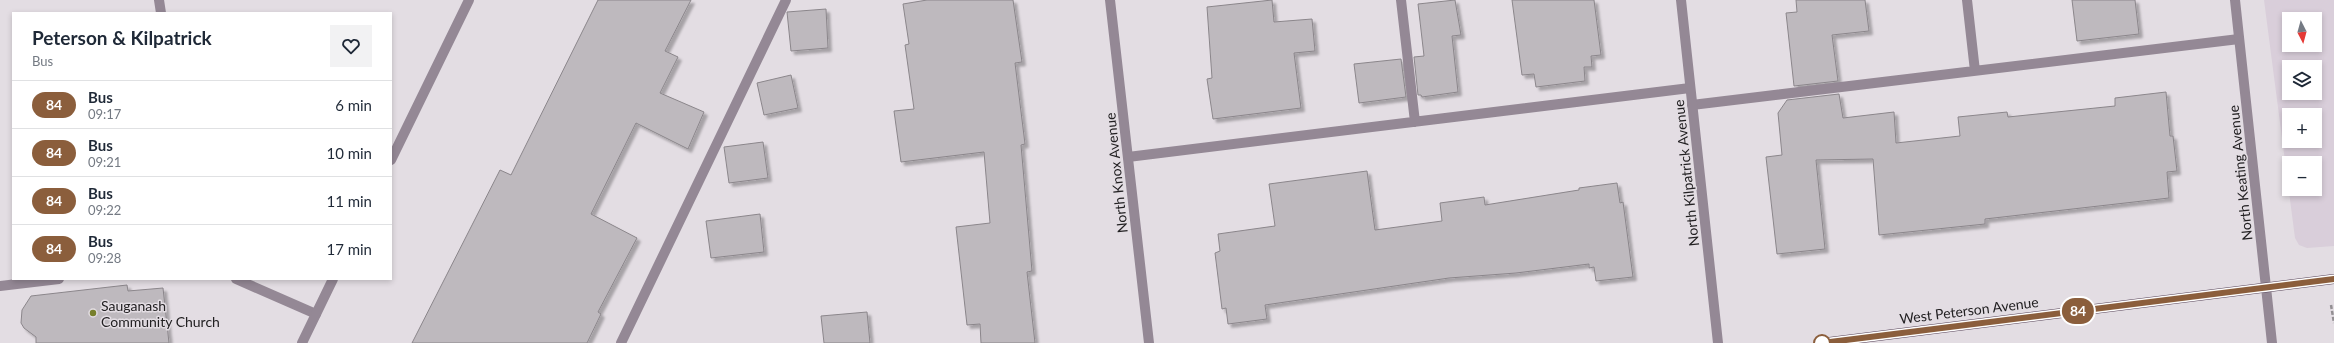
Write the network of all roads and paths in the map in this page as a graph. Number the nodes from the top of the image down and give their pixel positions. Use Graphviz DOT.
graph roads {
  1 [pos="160,0"];
  2 [pos="469,0"];
  3 [pos="786,0"];
  4 [pos="1110,0"];
  5 [pos="1401,0"];
  6 [pos="1681,0"];
  7 [pos="1967,0"];
  8 [pos="2235,0"];
  9 [pos="161,12"];
  10 [pos="2239,39"];
  11 [pos="1975,71"];
  12 [pos="1690,88"];
  13 [pos="1692,105"];
  14 [pos="1415,122"];
  15 [pos="1128,157"];
  16 [pos="392,158"];
  17 [pos="2334,279"];
  18 [pos="51,280"];
  19 [pos="238,280"];
  20 [pos="333,280"];
  21 [pos="0,286"];
  22 [pos="2266,288"];
  23 [pos="2331,305"];
  24 [pos="316,314"];
  25 [pos="2334,323"];
  26 [pos="302,343"];
  27 [pos="621,343"];
  28 [pos="1149,343"];
  29 [pos="1718,343"];
  30 [pos="1822,343"];
  31 [pos="2272,343"];
  1 -- 9 [label="street"];
  2 -- 16 [label="street"];
  3 -- 27 [label="street"];
  4 -- 15 [label="street, North Knox Avenue"];
  5 -- 14 [label="street"];
  6 -- 12 [label="street, North Kilpatrick Avenue"];
  7 -- 11 [label="street"];
  8 -- 10 [label="street, North Keating Avenue"];
  10 -- 11 [label="street"];
  10 -- 22 [label="street, North Keating Avenue"];
  11 -- 13 [label="street"];
  12 -- 13 [label="street, North Kilpatrick Avenue"];
  12 -- 14 [label="street"];
  13 -- 29 [label="street, North Kilpatrick Avenue"];
  14 -- 15 [label="street"];
  15 -- 28 [label="street, North Knox Avenue"];
  17 -- 22 [label="main road, West Peterson Avenue"];
  18 -- 21 [label="street"];
  19 -- 24 [label="street"];
  20 -- 24 [label="street"];
  22 -- 30 [label="main road, West Peterson Avenue"];
  22 -- 31 [label="street, North Keating Avenue"];
  23 -- 25 [label="path"];
  24 -- 26 [label="street"];
}
